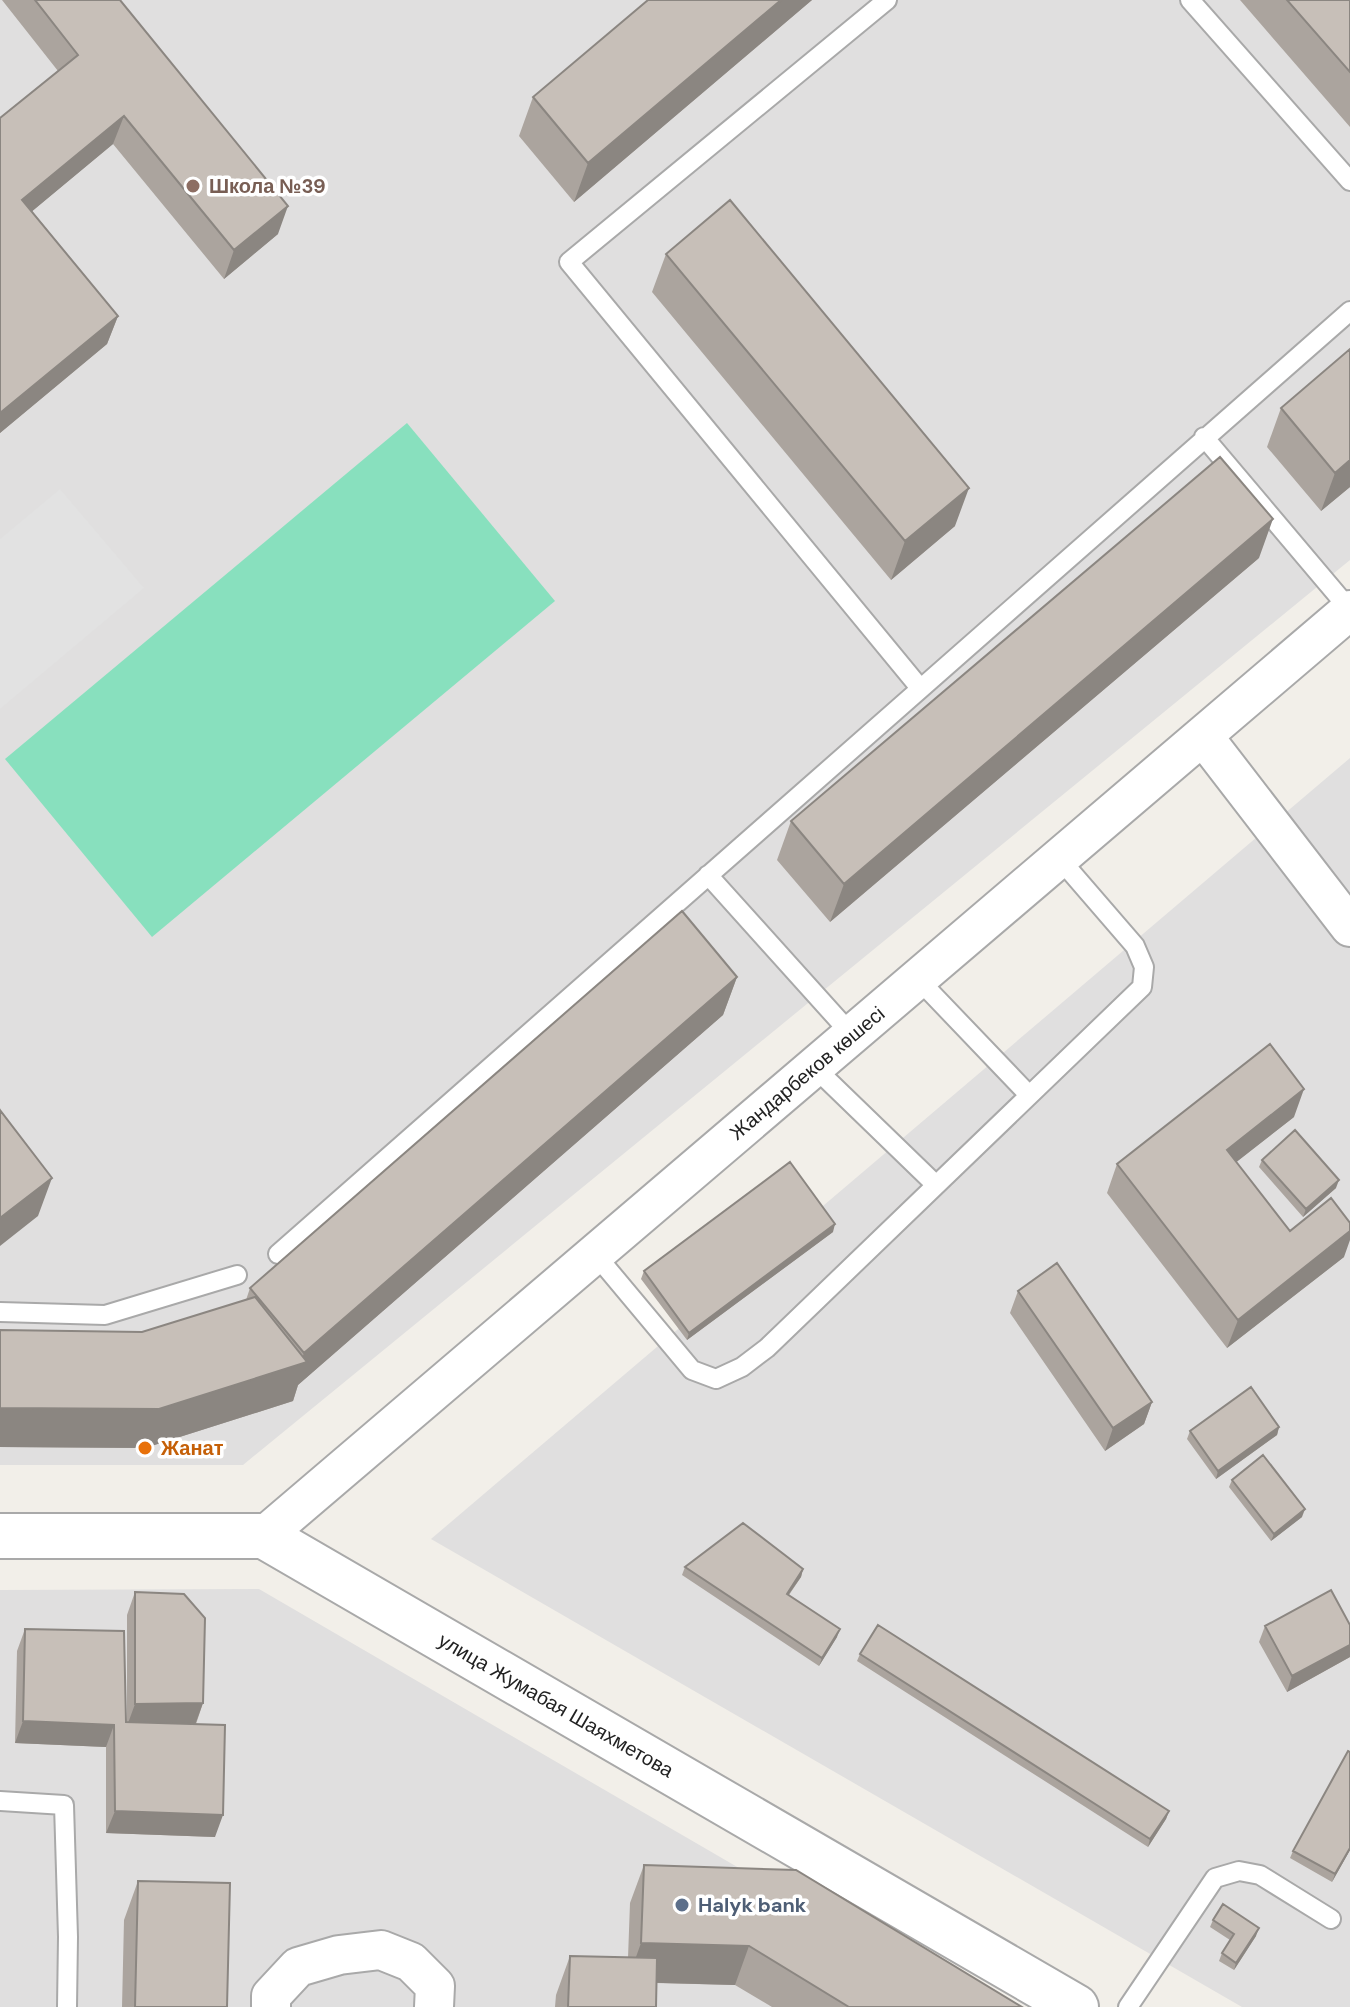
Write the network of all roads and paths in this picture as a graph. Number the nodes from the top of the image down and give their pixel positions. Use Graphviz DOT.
graph roads {
  1 [pos="887,0"];
  2 [pos="1190,0"];
  3 [pos="1350,181"];
  4 [pos="1350,311"];
  5 [pos="1204,437"];
  6 [pos="1350,610"];
  7 [pos="920,688"];
  8 [pos="1203,736"];
  9 [pos="1059,858"];
  10 [pos="708,875"];
  11 [pos="1350,927"];
  12 [pos="918,979"];
  13 [pos="852,1035"];
  14 [pos="814,1067"];
  15 [pos="1029,1095"];
  16 [pos="936,1185"];
  17 [pos="278,1254"];
  18 [pos="595,1254"];
  19 [pos="237,1275"];
  20 [pos="0,1312"];
  21 [pos="0,1536"];
  22 [pos="264,1536"];
  23 [pos="0,1801"];
  24 [pos="1331,1919"];
  25 [pos="67,2007"];
  26 [pos="271,2007"];
  27 [pos="434,2007"];
  28 [pos="1076,2007"];
  29 [pos="1128,2007"];
  1 -- 7 [label="lane"];
  2 -- 3 [label="lane"];
  4 -- 5 [label="lane"];
  5 -- 6 [label="lane"];
  5 -- 7 [label="lane"];
  6 -- 8 [label="street, Жандарбеков көшесі"];
  7 -- 10 [label="lane"];
  8 -- 9 [label="street, Жандарбеков көшесі"];
  8 -- 11 [label="street"];
  9 -- 12 [label="street, Жандарбеков көшесі"];
  9 -- 15 [label="lane"];
  10 -- 13 [label="lane"];
  10 -- 17 [label="lane"];
  12 -- 13 [label="street, Жандарбеков көшесі"];
  12 -- 15 [label="lane"];
  13 -- 14 [label="street, Жандарбеков көшесі"];
  14 -- 16 [label="lane"];
  14 -- 18 [label="street, Жандарбеков көшесі"];
  15 -- 16 [label="lane"];
  16 -- 18 [label="lane"];
  18 -- 22 [label="street, Жандарбеков көшесі"];
  19 -- 20 [label="lane"];
  21 -- 22 [label="street"];
  22 -- 28 [label="street, улица Жумабая Шаяхметова"];
  23 -- 25 [label="lane"];
  24 -- 29 [label="lane"];
  26 -- 27 [label="street"];
}
